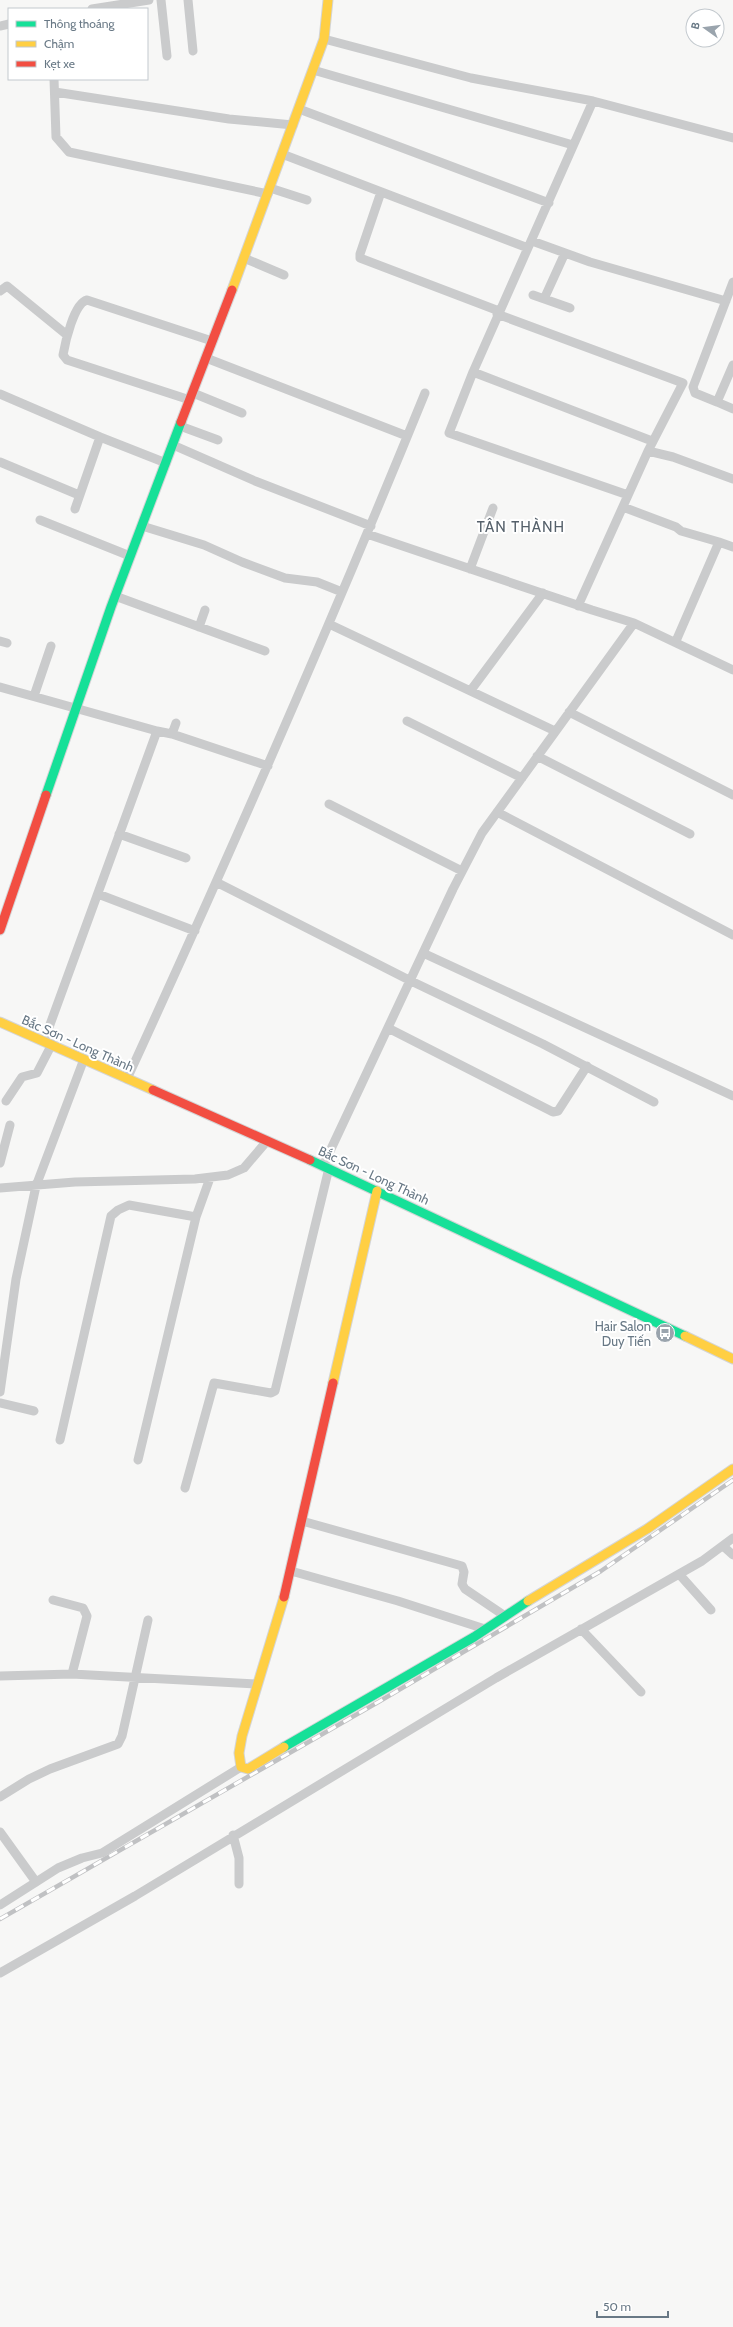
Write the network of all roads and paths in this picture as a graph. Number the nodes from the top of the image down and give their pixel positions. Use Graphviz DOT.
graph roads {
  1 [pos="149,0"];
  2 [pos="161,0"];
  3 [pos="188,0"];
  4 [pos="328,0"];
  5 [pos="99,8"];
  6 [pos="324,39"];
  7 [pos="193,51"];
  8 [pos="167,56"];
  9 [pos="313,70"];
  10 [pos="54,80"];
  11 [pos="55,92"];
  12 [pos="593,101"];
  13 [pos="298,109"];
  14 [pos="293,125"];
  15 [pos="733,138"];
  16 [pos="573,145"];
  17 [pos="282,154"];
  18 [pos="269,191"];
  19 [pos="381,192"];
  20 [pos="307,200"];
  21 [pos="548,203"];
  22 [pos="530,244"];
  23 [pos="565,253"];
  24 [pos="244,258"];
  25 [pos="284,275"];
  26 [pos="733,282"];
  27 [pos="0,291"];
  28 [pos="533,294"];
  29 [pos="544,299"];
  30 [pos="726,301"];
  31 [pos="570,308"];
  32 [pos="498,312"];
  33 [pos="67,335"];
  34 [pos="212,341"];
  35 [pos="206,358"];
  36 [pos="733,365"];
  37 [pos="473,372"];
  38 [pos="683,383"];
  39 [pos="693,387"];
  40 [pos="426,393"];
  41 [pos="0,394"];
  42 [pos="192,396"];
  43 [pos="717,402"];
  44 [pos="733,409"];
  45 [pos="242,413"];
  46 [pos="180,426"];
  47 [pos="407,436"];
  48 [pos="100,437"];
  49 [pos="218,440"];
  50 [pos="652,441"];
  51 [pos="173,446"];
  52 [pos="648,451"];
  53 [pos="0,462"];
  54 [pos="166,463"];
  55 [pos="733,479"];
  56 [pos="79,495"];
  57 [pos="628,495"];
  58 [pos="623,507"];
  59 [pos="493,508"];
  60 [pos="75,509"];
  61 [pos="40,520"];
  62 [pos="142,526"];
  63 [pos="369,530"];
  64 [pos="719,542"];
  65 [pos="733,547"];
  66 [pos="130,556"];
  67 [pos="470,569"];
  68 [pos="342,592"];
  69 [pos="544,593"];
  70 [pos="115,596"];
  71 [pos="578,606"];
  72 [pos="205,610"];
  73 [pos="634,623"];
  74 [pos="329,624"];
  75 [pos="199,626"];
  76 [pos="676,642"];
  77 [pos="51,646"];
  78 [pos="265,651"];
  79 [pos="733,670"];
  80 [pos="0,687"];
  81 [pos="471,690"];
  82 [pos="34,696"];
  83 [pos="77,708"];
  84 [pos="569,712"];
  85 [pos="407,721"];
  86 [pos="176,723"];
  87 [pos="157,731"];
  88 [pos="555,731"];
  89 [pos="172,734"];
  90 [pos="537,756"];
  91 [pos="268,766"];
  92 [pos="522,778"];
  93 [pos="733,795"];
  94 [pos="329,804"];
  95 [pos="497,812"];
  96 [pos="119,834"];
  97 [pos="690,834"];
  98 [pos="186,858"];
  99 [pos="462,871"];
  100 [pos="216,882"];
  101 [pos="98,894"];
  102 [pos="0,930"];
  103 [pos="195,931"];
  104 [pos="733,935"];
  105 [pos="423,953"];
  106 [pos="410,981"];
  107 [pos="0,1022"];
  108 [pos="388,1028"];
  109 [pos="48,1043"];
  110 [pos="84,1059"];
  111 [pos="587,1066"];
  112 [pos="127,1079"];
  113 [pos="733,1096"];
  114 [pos="6,1101"];
  115 [pos="654,1102"];
  116 [pos="10,1125"];
  117 [pos="267,1142"];
  118 [pos="0,1163"];
  119 [pos="326,1167"];
  120 [pos="210,1178"];
  121 [pos="36,1186"];
  122 [pos="0,1188"];
  123 [pos="377,1190"];
  124 [pos="196,1217"];
  125 [pos="733,1359"];
  126 [pos="0,1392"];
  127 [pos="0,1403"];
  128 [pos="34,1411"];
  129 [pos="60,1440"];
  130 [pos="138,1460"];
  131 [pos="733,1469"];
  132 [pos="185,1488"];
  133 [pos="302,1520"];
  134 [pos="733,1538"];
  135 [pos="723,1546"];
  136 [pos="733,1555"];
  137 [pos="291,1571"];
  138 [pos="679,1574"];
  139 [pos="53,1600"];
  140 [pos="711,1610"];
  141 [pos="505,1616"];
  142 [pos="148,1620"];
  143 [pos="485,1629"];
  144 [pos="581,1629"];
  145 [pos="72,1674"];
  146 [pos="0,1676"];
  147 [pos="136,1677"];
  148 [pos="257,1684"];
  149 [pos="641,1692"];
  150 [pos="241,1767"];
  151 [pos="0,1797"];
  152 [pos="0,1832"];
  153 [pos="233,1835"];
  154 [pos="36,1882"];
  155 [pos="239,1884"];
  156 [pos="0,1905"];
  157 [pos="0,1972"];
  1 -- 5 [label="street"];
  2 -- 8 [label="street"];
  3 -- 7 [label="street"];
  4 -- 6 [label="street"];
  6 -- 9 [label="street"];
  6 -- 12 [label="street"];
  9 -- 13 [label="street"];
  9 -- 16 [label="street"];
  10 -- 11 [label="street"];
  11 -- 14 [label="street"];
  11 -- 18 [label="street"];
  12 -- 15 [label="street"];
  12 -- 16 [label="street"];
  13 -- 14 [label="street"];
  13 -- 21 [label="street"];
  14 -- 17 [label="street"];
  16 -- 21 [label="street"];
  17 -- 18 [label="street"];
  17 -- 19 [label="street"];
  18 -- 20 [label="street"];
  18 -- 24 [label="street"];
  19 -- 22 [label="street"];
  19 -- 32 [label="street"];
  21 -- 22 [label="street"];
  22 -- 23 [label="street"];
  22 -- 32 [label="street"];
  23 -- 29 [label="street"];
  23 -- 30 [label="street"];
  24 -- 25 [label="street"];
  24 -- 34 [label="street"];
  26 -- 30 [label="street"];
  27 -- 33 [label="street"];
  28 -- 29 [label="street"];
  29 -- 31 [label="street"];
  30 -- 39 [label="street"];
  32 -- 37 [label="street"];
  32 -- 38 [label="street"];
  33 -- 34 [label="street"];
  33 -- 42 [label="street"];
  34 -- 35 [label="street"];
  35 -- 42 [label="street"];
  35 -- 47 [label="street"];
  36 -- 43 [label="street"];
  37 -- 50 [label="street"];
  37 -- 57 [label="street"];
  38 -- 39 [label="street"];
  38 -- 50 [label="street"];
  39 -- 43 [label="street"];
  40 -- 47 [label="street"];
  41 -- 48 [label="street"];
  42 -- 45 [label="street"];
  42 -- 46 [label="street"];
  43 -- 44 [label="street"];
  46 -- 49 [label="street"];
  46 -- 51 [label="street"];
  47 -- 63 [label="street"];
  48 -- 54 [label="street"];
  48 -- 56 [label="street"];
  50 -- 52 [label="street"];
  51 -- 54 [label="street"];
  51 -- 63 [label="street"];
  52 -- 55 [label="street"];
  52 -- 57 [label="street"];
  53 -- 56 [label="street"];
  54 -- 62 [label="street"];
  56 -- 60 [label="street"];
  57 -- 58 [label="street"];
  58 -- 64 [label="street"];
  58 -- 71 [label="street"];
  59 -- 67 [label="street"];
  61 -- 66 [label="street"];
  62 -- 66 [label="street"];
  62 -- 68 [label="street"];
  63 -- 67 [label="street"];
  63 -- 68 [label="street"];
  64 -- 65 [label="street"];
  64 -- 76 [label="street"];
  66 -- 70 [label="street"];
  67 -- 69 [label="street"];
  68 -- 74 [label="street"];
  69 -- 71 [label="street"];
  69 -- 81 [label="street"];
  70 -- 75 [label="street"];
  70 -- 83 [label="street"];
  71 -- 73 [label="street"];
  72 -- 75 [label="street"];
  73 -- 76 [label="street"];
  73 -- 84 [label="street"];
  74 -- 81 [label="street"];
  74 -- 91 [label="street"];
  75 -- 78 [label="street"];
  76 -- 79 [label="street"];
  77 -- 82 [label="street"];
  80 -- 82 [label="street"];
  81 -- 88 [label="street"];
  82 -- 83 [label="street"];
  83 -- 87 [label="street"];
  83 -- 102 [label="street"];
  84 -- 88 [label="street"];
  84 -- 93 [label="street"];
  85 -- 92 [label="street"];
  86 -- 89 [label="street"];
  87 -- 89 [label="street"];
  87 -- 96 [label="street"];
  88 -- 90 [label="street"];
  89 -- 91 [label="street"];
  90 -- 92 [label="street"];
  90 -- 97 [label="street"];
  91 -- 100 [label="street"];
  92 -- 95 [label="street"];
  94 -- 99 [label="street"];
  95 -- 99 [label="street"];
  95 -- 104 [label="street"];
  96 -- 98 [label="street"];
  96 -- 101 [label="street"];
  99 -- 105 [label="street"];
  100 -- 103 [label="street"];
  100 -- 106 [label="street"];
  101 -- 103 [label="street"];
  101 -- 109 [label="street"];
  103 -- 112 [label="street"];
  105 -- 106 [label="street"];
  105 -- 113 [label="street"];
  106 -- 108 [label="street"];
  106 -- 111 [label="street"];
  107 -- 109 [label="street, Bắc Sơn - Long Thành"];
  108 -- 111 [label="street"];
  108 -- 119 [label="street"];
  109 -- 110 [label="street, Bắc Sơn - Long Thành"];
  109 -- 114 [label="street"];
  110 -- 112 [label="street, Bắc Sơn - Long Thành"];
  110 -- 121 [label="street"];
  111 -- 115 [label="street"];
  112 -- 117 [label="street, Bắc Sơn - Long Thành"];
  116 -- 118 [label="street"];
  117 -- 119 [label="street, Bắc Sơn - Long Thành"];
  117 -- 120 [label="street"];
  119 -- 123 [label="street, Bắc Sơn - Long Thành"];
  119 -- 132 [label="street"];
  120 -- 121 [label="street"];
  120 -- 124 [label="street"];
  121 -- 122 [label="street"];
  121 -- 126 [label="street"];
  123 -- 125 [label="street, Bắc Sơn - Long Thành"];
  123 -- 133 [label="street"];
  124 -- 129 [label="street"];
  124 -- 130 [label="street"];
  127 -- 128 [label="street"];
  131 -- 141 [label="street"];
  133 -- 137 [label="street"];
  133 -- 141 [label="street"];
  134 -- 135 [label="street"];
  135 -- 136 [label="street"];
  135 -- 138 [label="street"];
  137 -- 143 [label="street"];
  137 -- 148 [label="street"];
  138 -- 140 [label="street"];
  138 -- 144 [label="street"];
  139 -- 145 [label="street"];
  141 -- 143 [label="street"];
  142 -- 147 [label="street"];
  143 -- 150 [label="street"];
  144 -- 149 [label="street"];
  144 -- 153 [label="street"];
  145 -- 146 [label="street"];
  145 -- 147 [label="street"];
  147 -- 148 [label="street"];
  147 -- 151 [label="street"];
  148 -- 150 [label="street"];
  150 -- 154 [label="street"];
  152 -- 154 [label="street"];
  153 -- 155 [label="street"];
  153 -- 157 [label="street"];
  154 -- 156 [label="street"];
}
